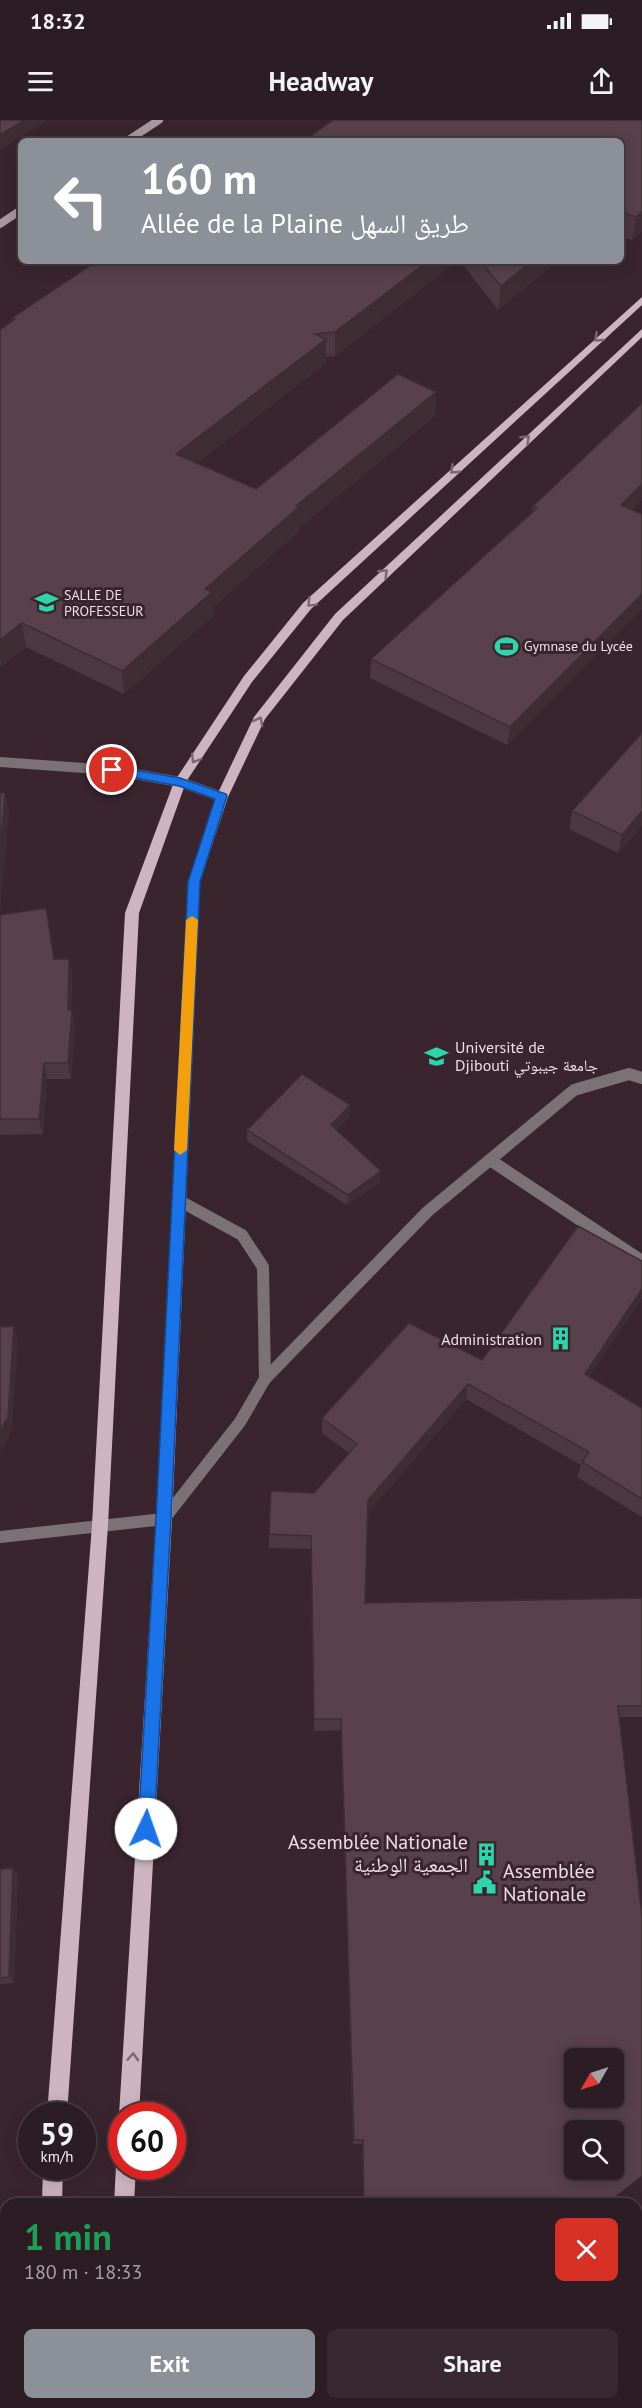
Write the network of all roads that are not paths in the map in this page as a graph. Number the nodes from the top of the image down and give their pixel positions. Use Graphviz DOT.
graph roads {
  1 [pos="159,120"];
  2 [pos="132,138"];
  3 [pos="18,212"];
  4 [pos="0,224"];
  5 [pos="642,300"];
  6 [pos="642,332"];
  7 [pos="0,762"];
  8 [pos="180,782"];
  9 [pos="222,796"];
  10 [pos="642,1078"];
  11 [pos="490,1160"];
  12 [pos="178,1200"];
  13 [pos="642,1261"];
  14 [pos="265,1379"];
  15 [pos="164,1519"];
  16 [pos="100,1525"];
  17 [pos="0,1537"];
  18 [pos="58,2102"];
  19 [pos="130,2102"];
  20 [pos="53,2180"];
  21 [pos="125,2180"];
  22 [pos="52,2198"];
  23 [pos="124,2198"];
  1 -- 2 [label="main road"];
  3 -- 4 [label="main road"];
  5 -- 8 [label="main road, one-way"];
  9 -- 6 [label="main road, one-way"];
  7 -- 8 [label="street"];
  8 -- 9 [label="street"];
  8 -- 16 [label="main road"];
  9 -- 12 [label="main road"];
  10 -- 11 [label="street"];
  11 -- 13 [label="street"];
  11 -- 14 [label="street"];
  12 -- 14 [label="street"];
  12 -- 15 [label="main road"];
  14 -- 15 [label="street"];
  15 -- 16 [label="street"];
  19 -- 15 [label="main road, one-way"];
  16 -- 17 [label="street"];
  16 -- 18 [label="main road"];
  20 -- 22 [label="main road"];
  21 -- 23 [label="main road"];
}
